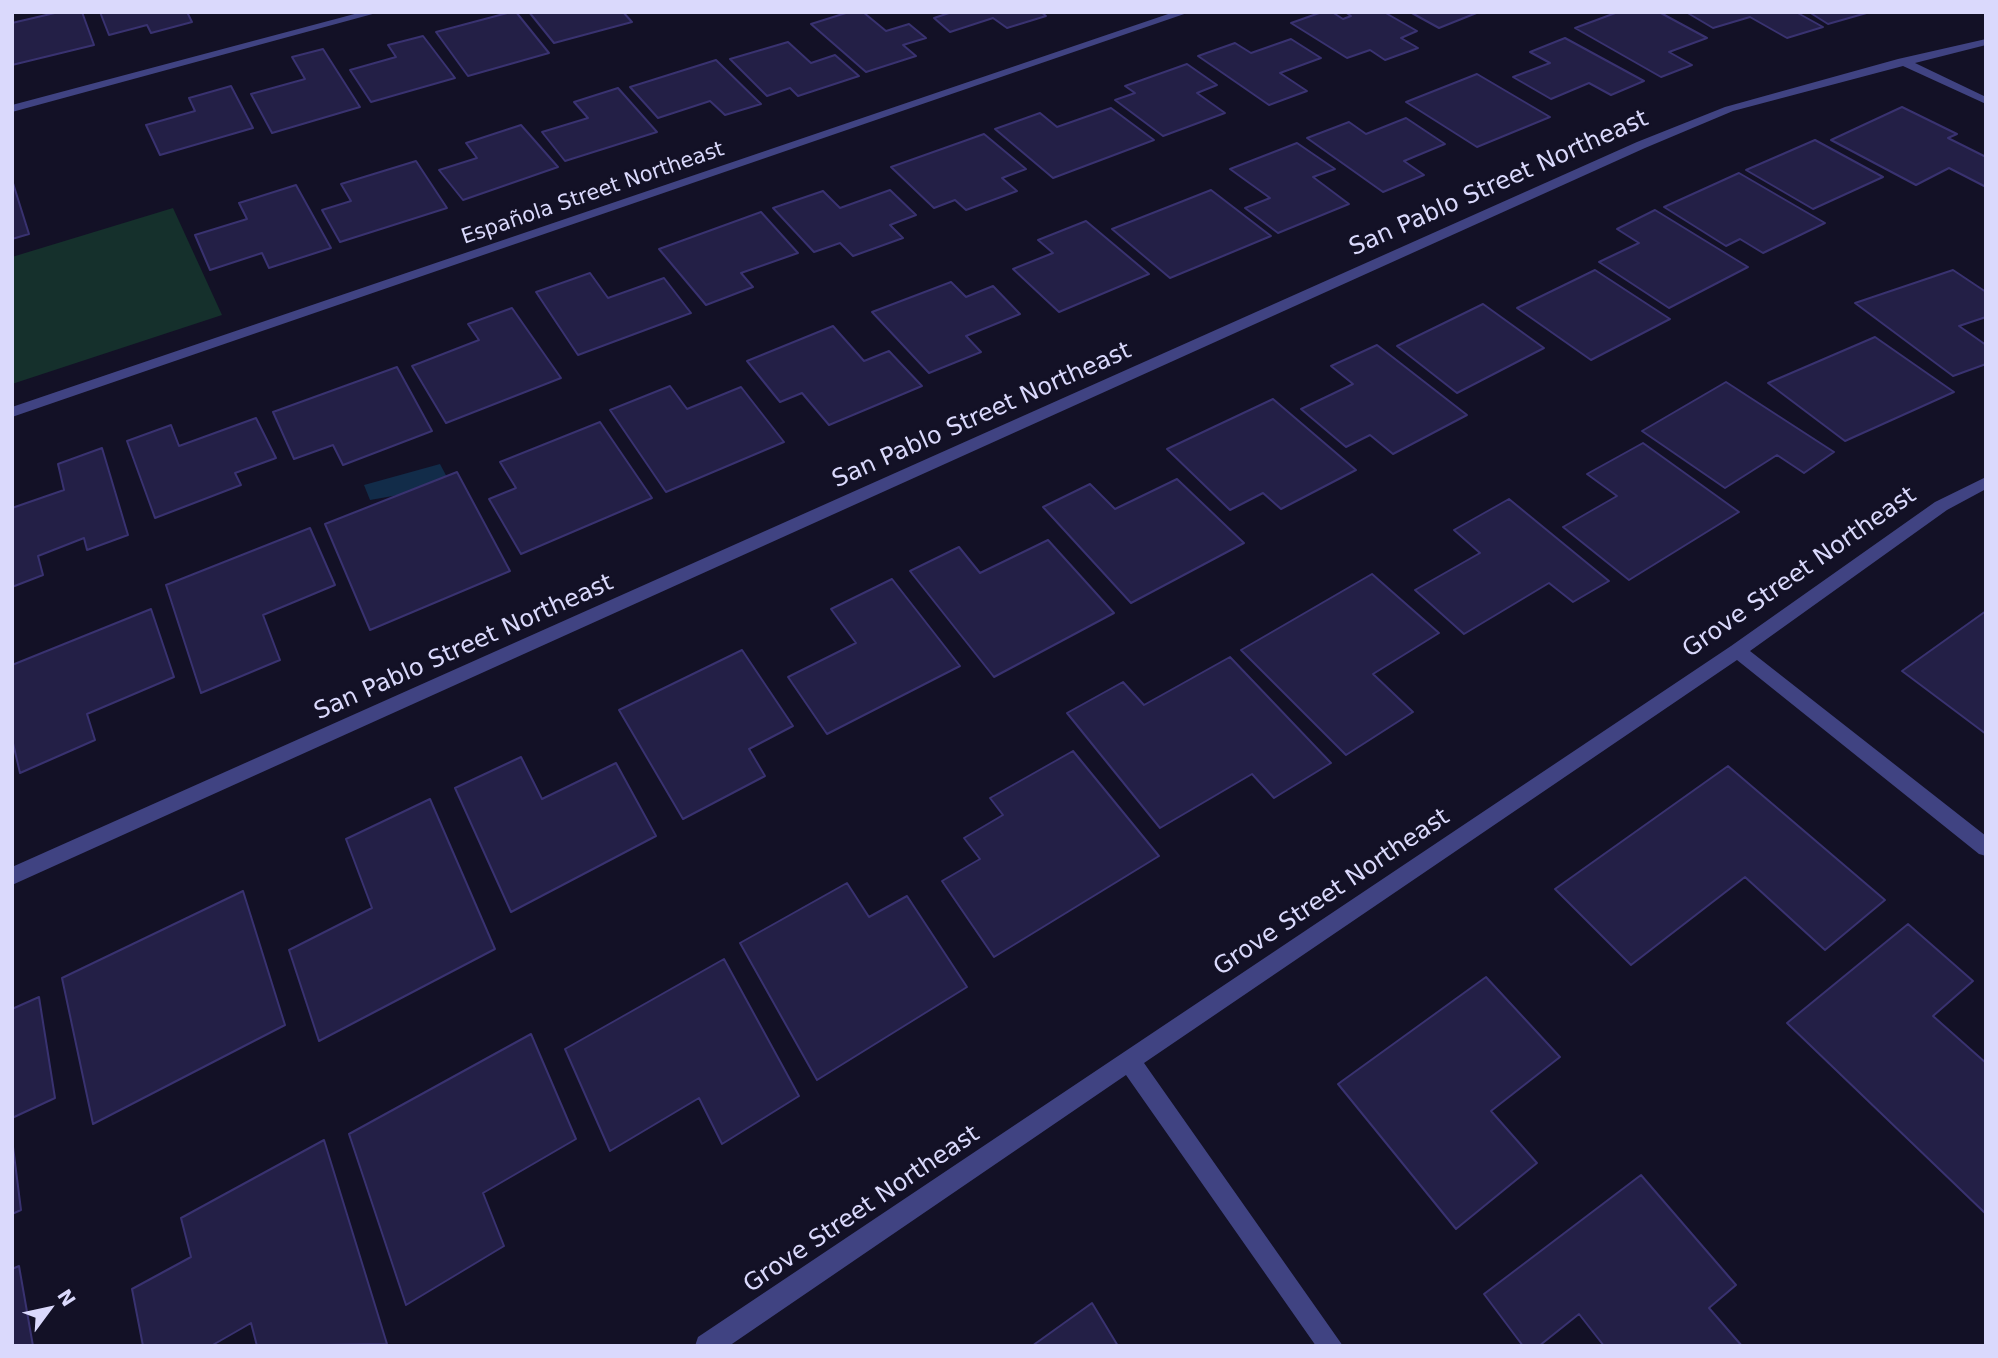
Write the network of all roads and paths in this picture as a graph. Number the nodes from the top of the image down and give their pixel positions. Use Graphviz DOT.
graph roads {
  1 [pos="375,12"];
  2 [pos="1185,12"];
  3 [pos="1986,42"];
  4 [pos="1902,61"];
  5 [pos="1986,101"];
  6 [pos="12,109"];
  7 [pos="12,412"];
  8 [pos="1986,482"];
  9 [pos="1737,651"];
  10 [pos="1986,848"];
  11 [pos="12,876"];
  12 [pos="1129,1061"];
  13 [pos="707,1346"];
  14 [pos="1331,1346"];
  1 -- 6 [label="street"];
  2 -- 7 [label="street, Española Street Northeast"];
  3 -- 4 [label="street, San Pablo Street Northeast"];
  4 -- 5 [label="street"];
  4 -- 11 [label="street, San Pablo Street Northeast"];
  8 -- 9 [label="street, Grove Street Northeast"];
  9 -- 10 [label="street"];
  9 -- 12 [label="street, Grove Street Northeast"];
  12 -- 13 [label="street, Grove Street Northeast"];
  12 -- 14 [label="street"];
}
